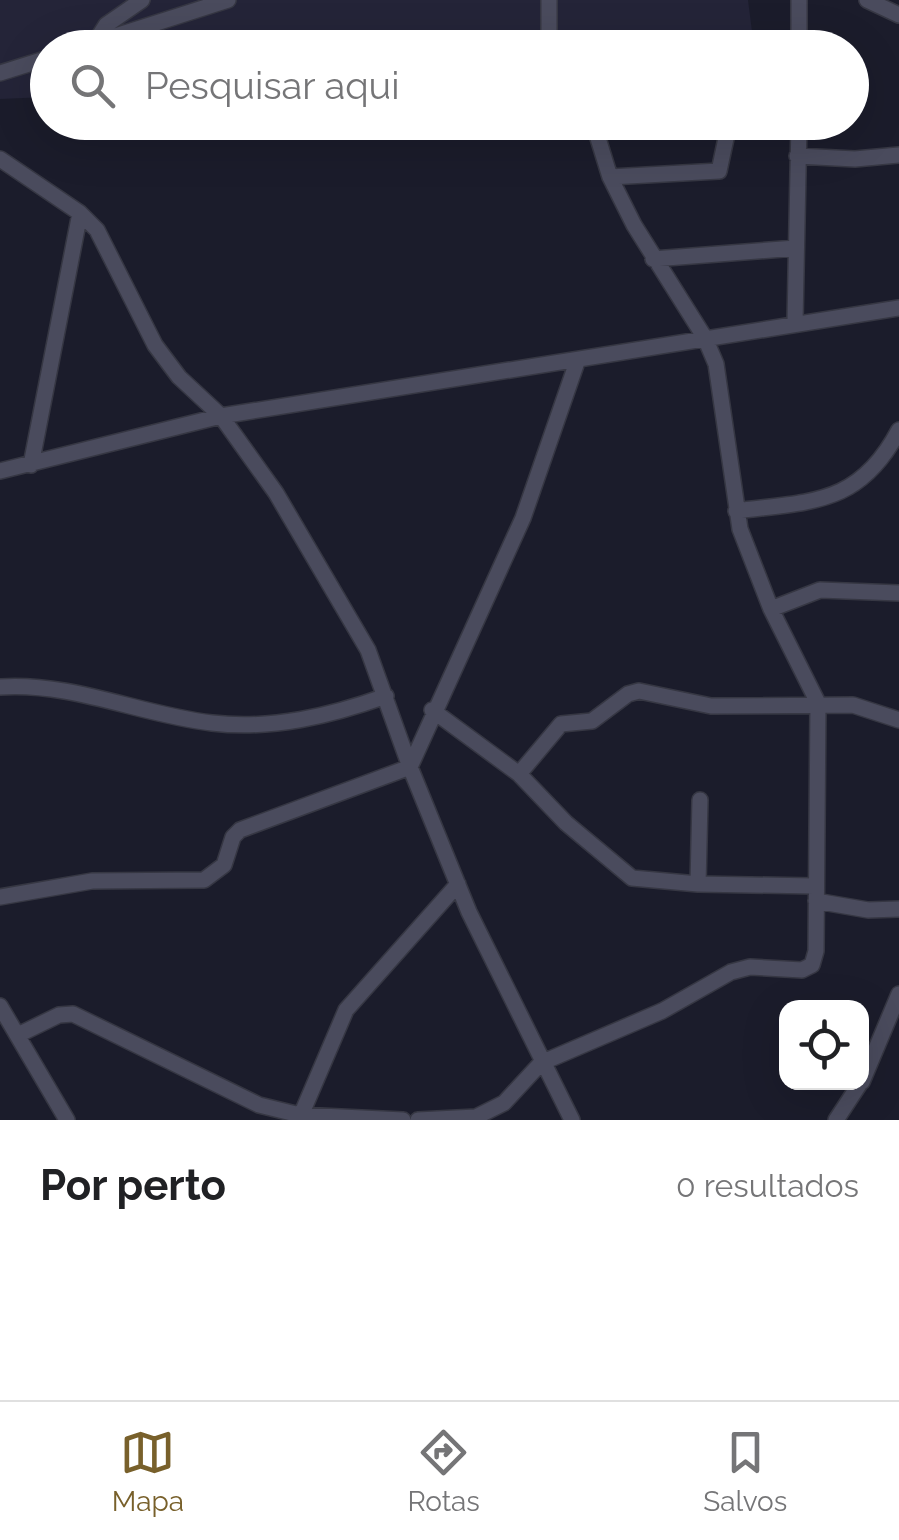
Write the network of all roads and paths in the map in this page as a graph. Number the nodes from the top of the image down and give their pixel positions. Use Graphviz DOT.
graph roads {
  1 [pos="142,0"];
  2 [pos="228,0"];
  3 [pos="549,0"];
  4 [pos="799,0"];
  5 [pos="867,0"];
  6 [pos="899,15"];
  7 [pos="101,30"];
  8 [pos="137,30"];
  9 [pos="550,30"];
  10 [pos="798,30"];
  11 [pos="30,64"];
  12 [pos="0,73"];
  13 [pos="599,140"];
  14 [pos="725,140"];
  15 [pos="797,140"];
  16 [pos="899,155"];
  17 [pos="796,156"];
  18 [pos="0,158"];
  19 [pos="610,177"];
  20 [pos="80,213"];
  21 [pos="796,248"];
  22 [pos="652,260"];
  23 [pos="899,308"];
  24 [pos="794,322"];
  25 [pos="705,338"];
  26 [pos="577,362"];
  27 [pos="221,416"];
  28 [pos="899,430"];
  29 [pos="31,465"];
  30 [pos="0,472"];
  31 [pos="736,511"];
  32 [pos="899,593"];
  33 [pos="770,609"];
  34 [pos="0,687"];
  35 [pos="386,696"];
  36 [pos="818,703"];
  37 [pos="432,710"];
  38 [pos="899,720"];
  39 [pos="410,767"];
  40 [pos="520,774"];
  41 [pos="700,800"];
  42 [pos="458,884"];
  43 [pos="698,884"];
  44 [pos="815,894"];
  45 [pos="0,898"];
  46 [pos="899,908"];
  47 [pos="899,994"];
  48 [pos="0,1006"];
  49 [pos="20,1034"];
  50 [pos="541,1063"];
  51 [pos="869,1063"];
  52 [pos="856,1090"];
  53 [pos="299,1117"];
  54 [pos="68,1120"];
  55 [pos="404,1120"];
  56 [pos="418,1120"];
  57 [pos="572,1120"];
  58 [pos="836,1120"];
  1 -- 7 [label="street"];
  2 -- 8 [label="street"];
  3 -- 9 [label="street"];
  4 -- 10 [label="street"];
  5 -- 6 [label="street"];
  11 -- 12 [label="street"];
  13 -- 19 [label="street"];
  14 -- 19 [label="street"];
  15 -- 17 [label="street"];
  16 -- 17 [label="street"];
  17 -- 21 [label="street"];
  18 -- 20 [label="street"];
  19 -- 22 [label="street"];
  20 -- 27 [label="street"];
  20 -- 29 [label="street"];
  21 -- 22 [label="street"];
  21 -- 24 [label="street"];
  22 -- 25 [label="street"];
  23 -- 24 [label="street"];
  24 -- 25 [label="street"];
  25 -- 26 [label="street"];
  25 -- 31 [label="street"];
  26 -- 27 [label="street"];
  26 -- 37 [label="street"];
  27 -- 29 [label="street"];
  27 -- 35 [label="street"];
  28 -- 31 [label="street"];
  29 -- 30 [label="street"];
  31 -- 33 [label="street"];
  32 -- 33 [label="street"];
  33 -- 36 [label="street"];
  34 -- 35 [label="street"];
  35 -- 39 [label="street"];
  36 -- 38 [label="street"];
  36 -- 40 [label="street"];
  36 -- 44 [label="street"];
  37 -- 39 [label="street"];
  37 -- 40 [label="street"];
  39 -- 42 [label="street"];
  39 -- 45 [label="street"];
  40 -- 43 [label="street"];
  41 -- 43 [label="street"];
  42 -- 50 [label="street"];
  42 -- 53 [label="street"];
  43 -- 44 [label="street"];
  44 -- 46 [label="street"];
  44 -- 50 [label="street"];
  47 -- 51 [label="street"];
  48 -- 49 [label="street"];
  49 -- 53 [label="street"];
  49 -- 54 [label="street"];
  50 -- 56 [label="street"];
  50 -- 57 [label="street"];
  52 -- 58 [label="street"];
  53 -- 55 [label="street"];
}
